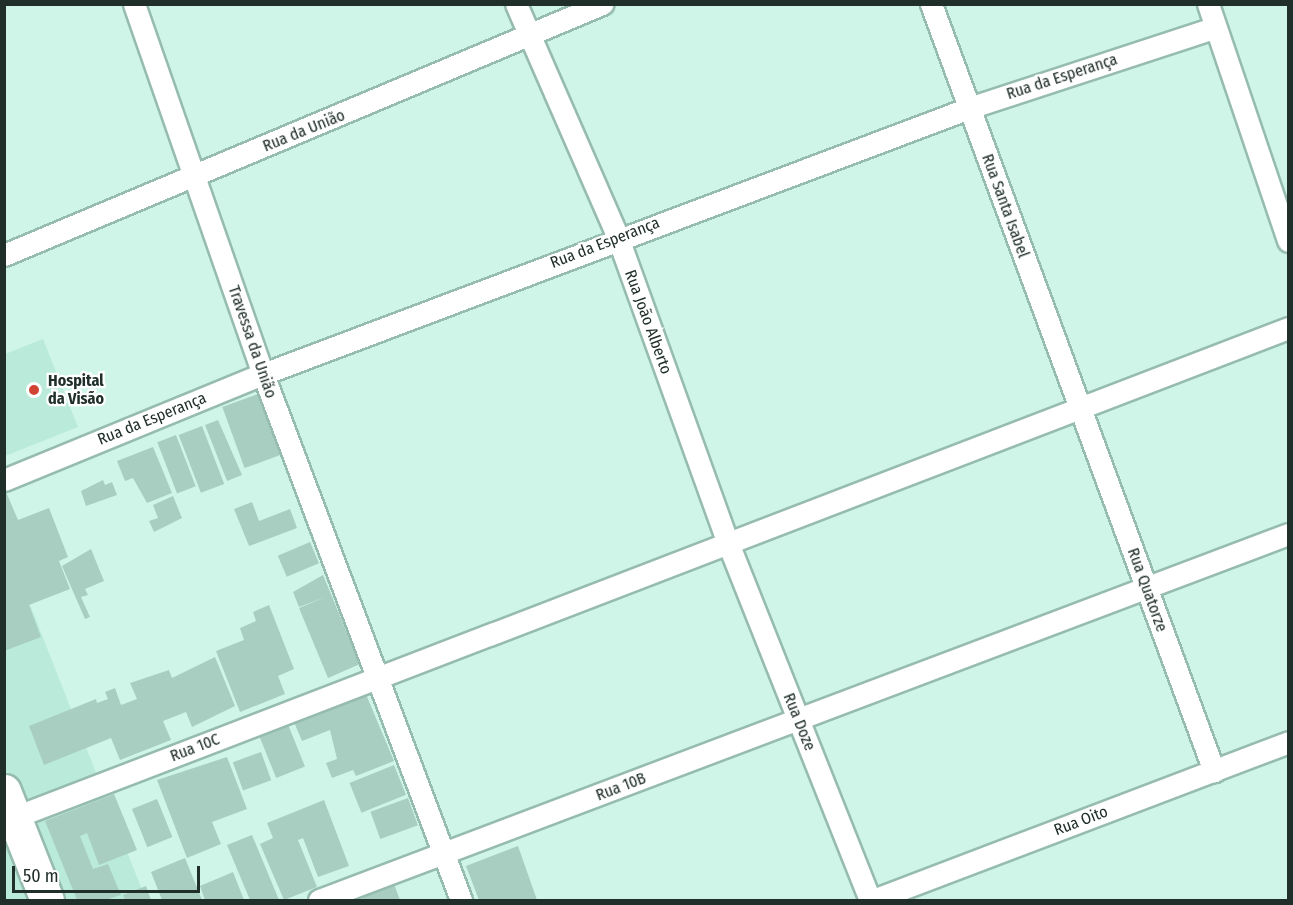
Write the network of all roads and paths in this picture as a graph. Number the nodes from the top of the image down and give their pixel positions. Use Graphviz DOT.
graph roads {
  1 [pos="134,4"];
  2 [pos="516,4"];
  3 [pos="602,4"];
  4 [pos="931,4"];
  5 [pos="1208,4"];
  6 [pos="1214,28"];
  7 [pos="531,37"];
  8 [pos="969,108"];
  9 [pos="195,175"];
  10 [pos="1281,195"];
  11 [pos="618,238"];
  12 [pos="1288,242"];
  13 [pos="4,255"];
  14 [pos="1288,328"];
  15 [pos="263,374"];
  16 [pos="1080,408"];
  17 [pos="4,480"];
  18 [pos="1288,534"];
  19 [pos="728,543"];
  20 [pos="1146,588"];
  21 [pos="376,678"];
  22 [pos="798,720"];
  23 [pos="1288,742"];
  24 [pos="1214,771"];
  25 [pos="10,804"];
  26 [pos="443,854"];
  27 [pos="47,900"];
  28 [pos="319,900"];
  29 [pos="461,900"];
  30 [pos="872,900"];
  1 -- 9 [label="street, Travessa da União"];
  2 -- 7 [label="street, Rua João Alberto"];
  3 -- 7 [label="street, Rua da União"];
  4 -- 8 [label="street, Rua Santa Isabel"];
  5 -- 6 [label="street"];
  6 -- 8 [label="street, Rua da Esperança"];
  6 -- 10 [label="street"];
  7 -- 9 [label="street, Rua da União"];
  7 -- 11 [label="street, Rua João Alberto"];
  8 -- 11 [label="street, Rua da Esperança"];
  8 -- 16 [label="street, Rua Santa Isabel"];
  9 -- 13 [label="street, Rua da União"];
  9 -- 15 [label="street, Travessa da União"];
  10 -- 12 [label="street"];
  11 -- 15 [label="street, Rua da Esperança"];
  11 -- 19 [label="street, Rua João Alberto"];
  14 -- 16 [label="street, Rua 10C"];
  15 -- 17 [label="street, Rua da Esperança"];
  15 -- 21 [label="street, Travessa da União"];
  16 -- 19 [label="street, Rua 10C"];
  16 -- 20 [label="street, Rua Quatorze"];
  18 -- 20 [label="street, Rua 10B"];
  19 -- 21 [label="street, Rua 10C"];
  19 -- 22 [label="street, Rua Doze"];
  20 -- 22 [label="street, Rua 10B"];
  20 -- 24 [label="street, Rua Quatorze"];
  21 -- 25 [label="street, Rua 10C"];
  21 -- 26 [label="street, Travessa da União"];
  22 -- 26 [label="street, Rua 10B"];
  22 -- 30 [label="street, Rua Doze"];
  23 -- 24 [label="street, Rua Oito"];
  24 -- 30 [label="street, Rua Oito"];
  25 -- 27 [label="main road"];
  26 -- 28 [label="street, Rua 10B"];
  26 -- 29 [label="street, Travessa da União"];
}
